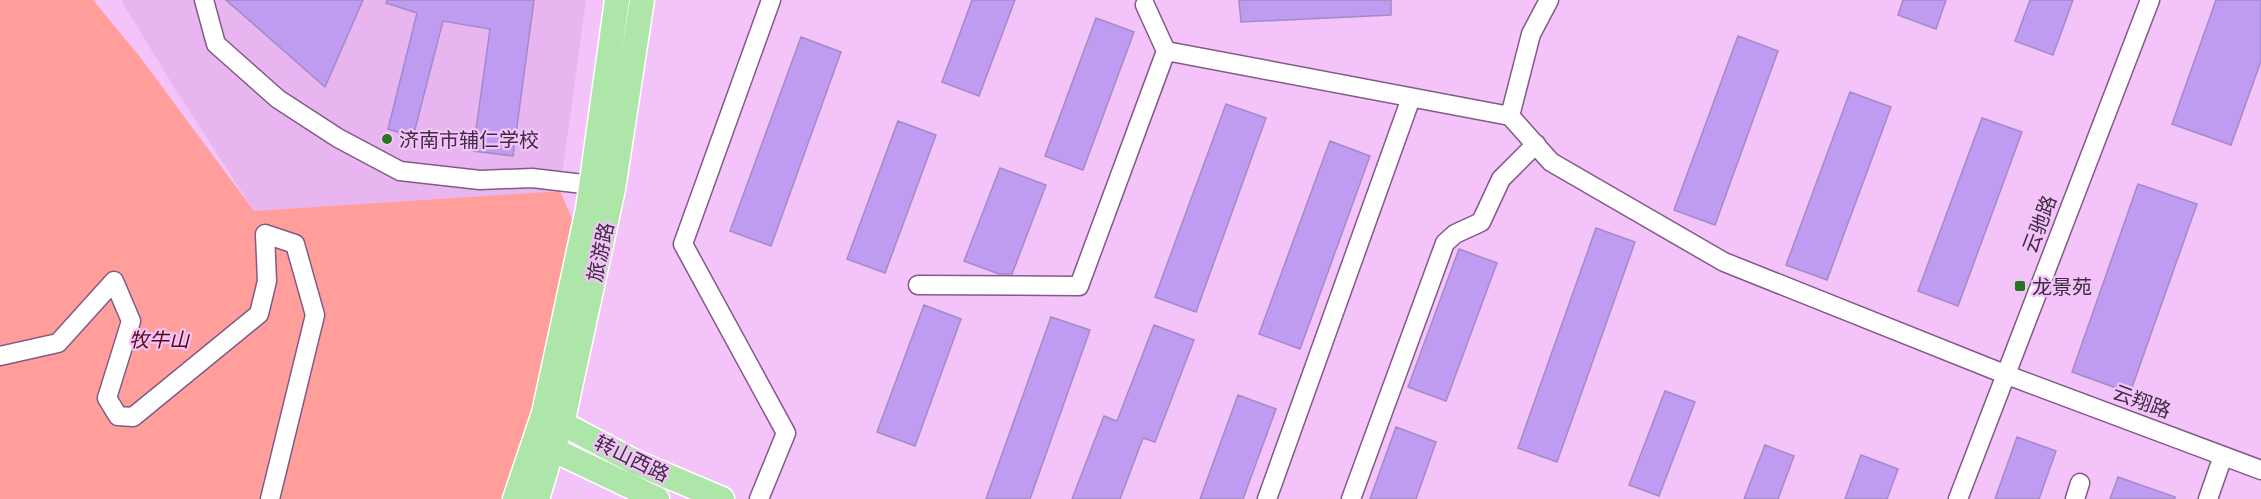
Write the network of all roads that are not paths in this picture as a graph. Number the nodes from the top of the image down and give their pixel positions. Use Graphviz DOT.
graph roads {
  1 [pos="204,0"];
  2 [pos="617,0"];
  3 [pos="642,0"];
  4 [pos="771,0"];
  5 [pos="1549,0"];
  6 [pos="2150,0"];
  7 [pos="1146,2"];
  8 [pos="1166,51"];
  9 [pos="1411,98"];
  10 [pos="1510,117"];
  11 [pos="1536,144"];
  12 [pos="592,185"];
  13 [pos="918,285"];
  14 [pos="0,356"];
  15 [pos="2007,375"];
  16 [pos="553,418"];
  17 [pos="542,447"];
  18 [pos="2223,456"];
  19 [pos="2261,470"];
  20 [pos="270,499"];
  21 [pos="515,499"];
  22 [pos="537,499"];
  23 [pos="657,499"];
  24 [pos="722,499"];
  25 [pos="759,499"];
  26 [pos="1268,499"];
  27 [pos="1351,499"];
  28 [pos="1958,499"];
  29 [pos="2208,499"];
  1 -- 12 [label="street"];
  2 -- 12 [label="main road, 旅游路"];
  3 -- 16 [label="main road, 旅游路"];
  4 -- 25 [label="street"];
  5 -- 10 [label="street"];
  6 -- 15 [label="street, 云驰路"];
  7 -- 8 [label="street"];
  8 -- 9 [label="street"];
  8 -- 13 [label="street"];
  9 -- 10 [label="street"];
  9 -- 26 [label="street"];
  10 -- 11 [label="street, 云翔路"];
  11 -- 15 [label="street, 云翔路"];
  11 -- 27 [label="street"];
  12 -- 16 [label="main road, 旅游路"];
  14 -- 20 [label="street"];
  15 -- 18 [label="street, 云翔路"];
  15 -- 28 [label="street, 云驰路"];
  16 -- 17 [label="main road, 旅游路"];
  16 -- 24 [label="main road, 转山西路"];
  17 -- 21 [label="main road, 旅游路"];
  17 -- 22 [label="main road, 旅游路"];
  17 -- 23 [label="main road, 转山西路"];
  18 -- 19 [label="street, 云翔路"];
  18 -- 29 [label="street"];
}
